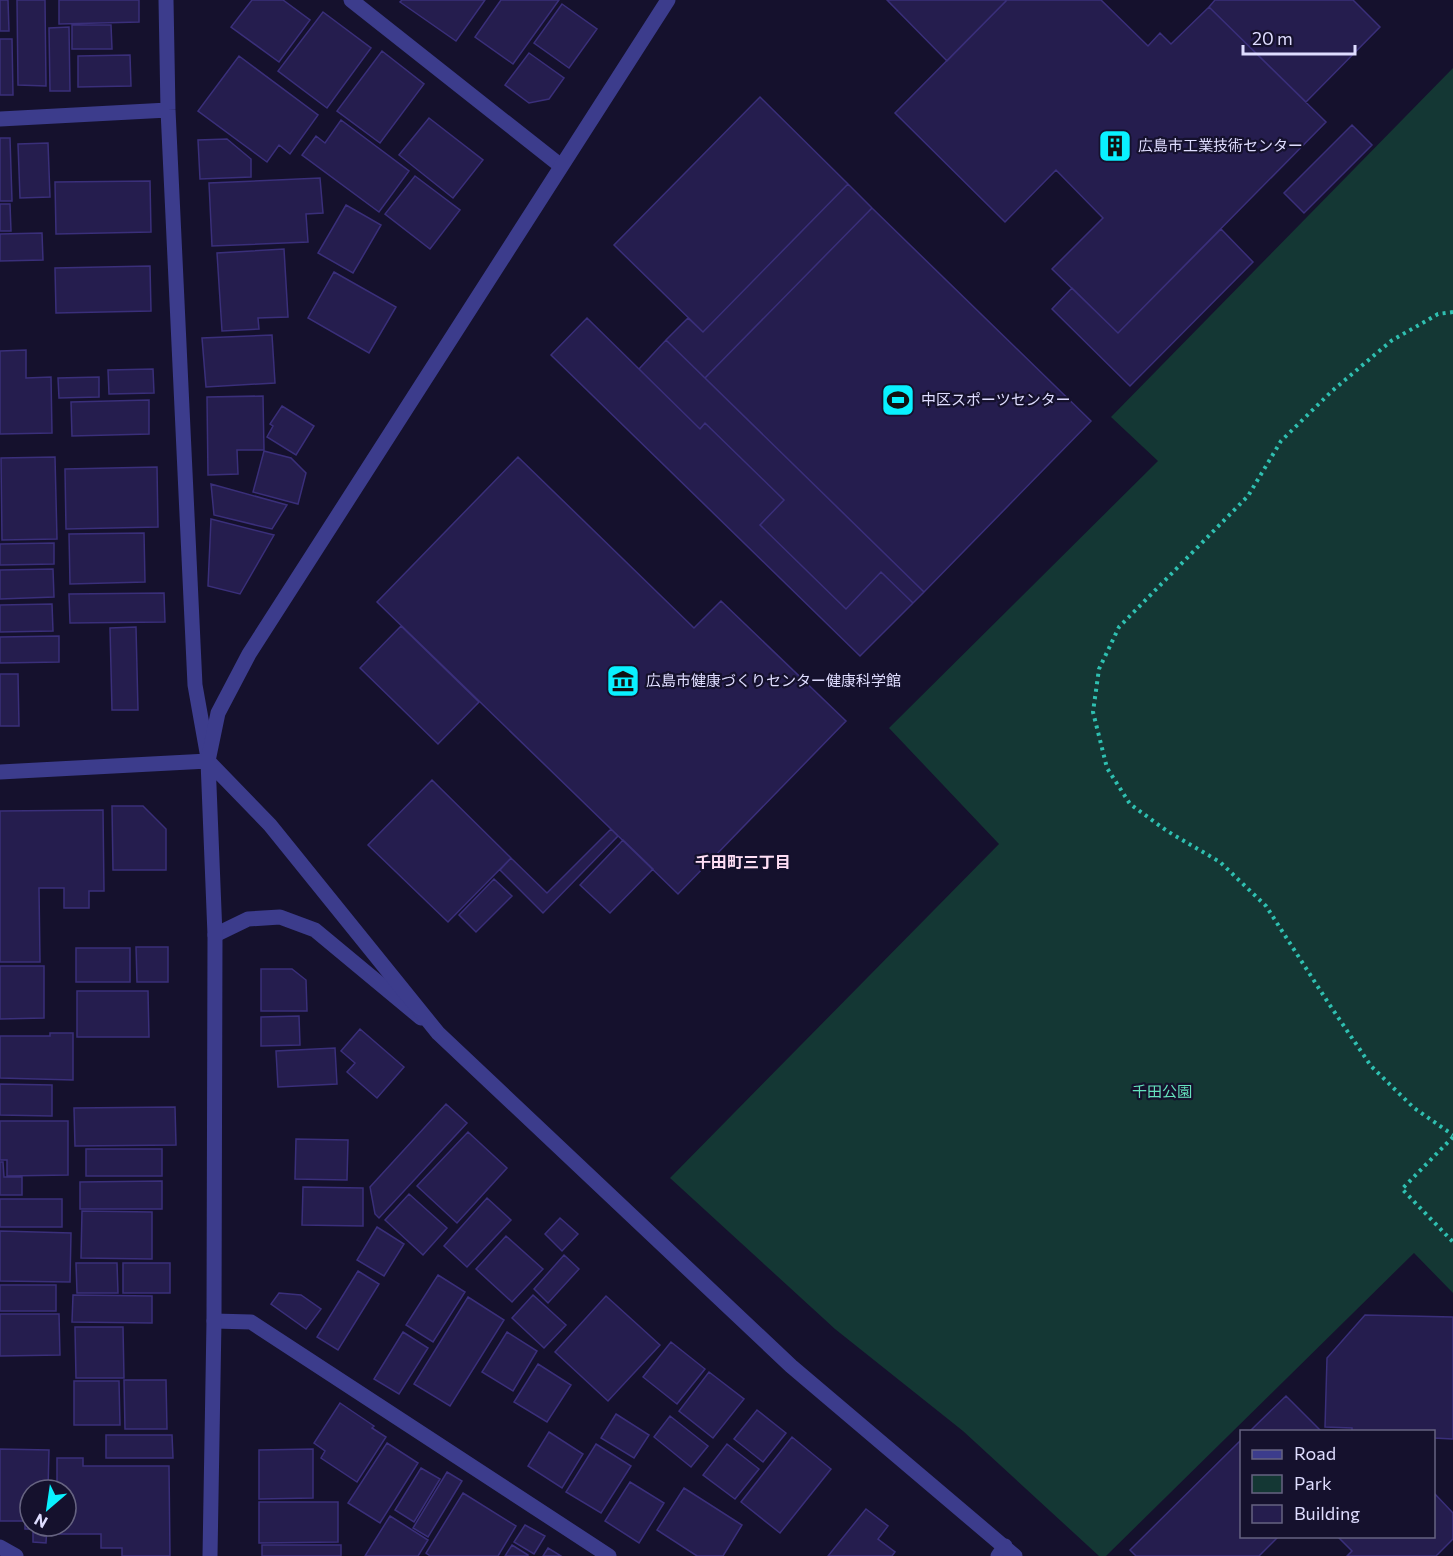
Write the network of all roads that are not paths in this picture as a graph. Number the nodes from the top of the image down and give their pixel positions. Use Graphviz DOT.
graph roads {
  1 [pos="166,0"];
  2 [pos="351,0"];
  3 [pos="668,0"];
  4 [pos="168,110"];
  5 [pos="0,119"];
  6 [pos="561,166"];
  7 [pos="208,761"];
  8 [pos="0,772"];
  9 [pos="215,935"];
  10 [pos="435,1029"];
  11 [pos="214,1321"];
  12 [pos="0,1548"];
  13 [pos="1006,1553"];
  14 [pos="16,1556"];
  15 [pos="210,1556"];
  16 [pos="609,1556"];
  1 -- 4 [label="street"];
  2 -- 6 [label="street"];
  3 -- 6 [label="street"];
  4 -- 5 [label="street"];
  4 -- 7 [label="street"];
  6 -- 7 [label="street"];
  7 -- 8 [label="street"];
  7 -- 9 [label="street"];
  7 -- 10 [label="street"];
  9 -- 10 [label="street"];
  9 -- 11 [label="street"];
  10 -- 13 [label="street"];
  11 -- 15 [label="street"];
  11 -- 16 [label="street"];
  12 -- 14 [label="street"];
}
